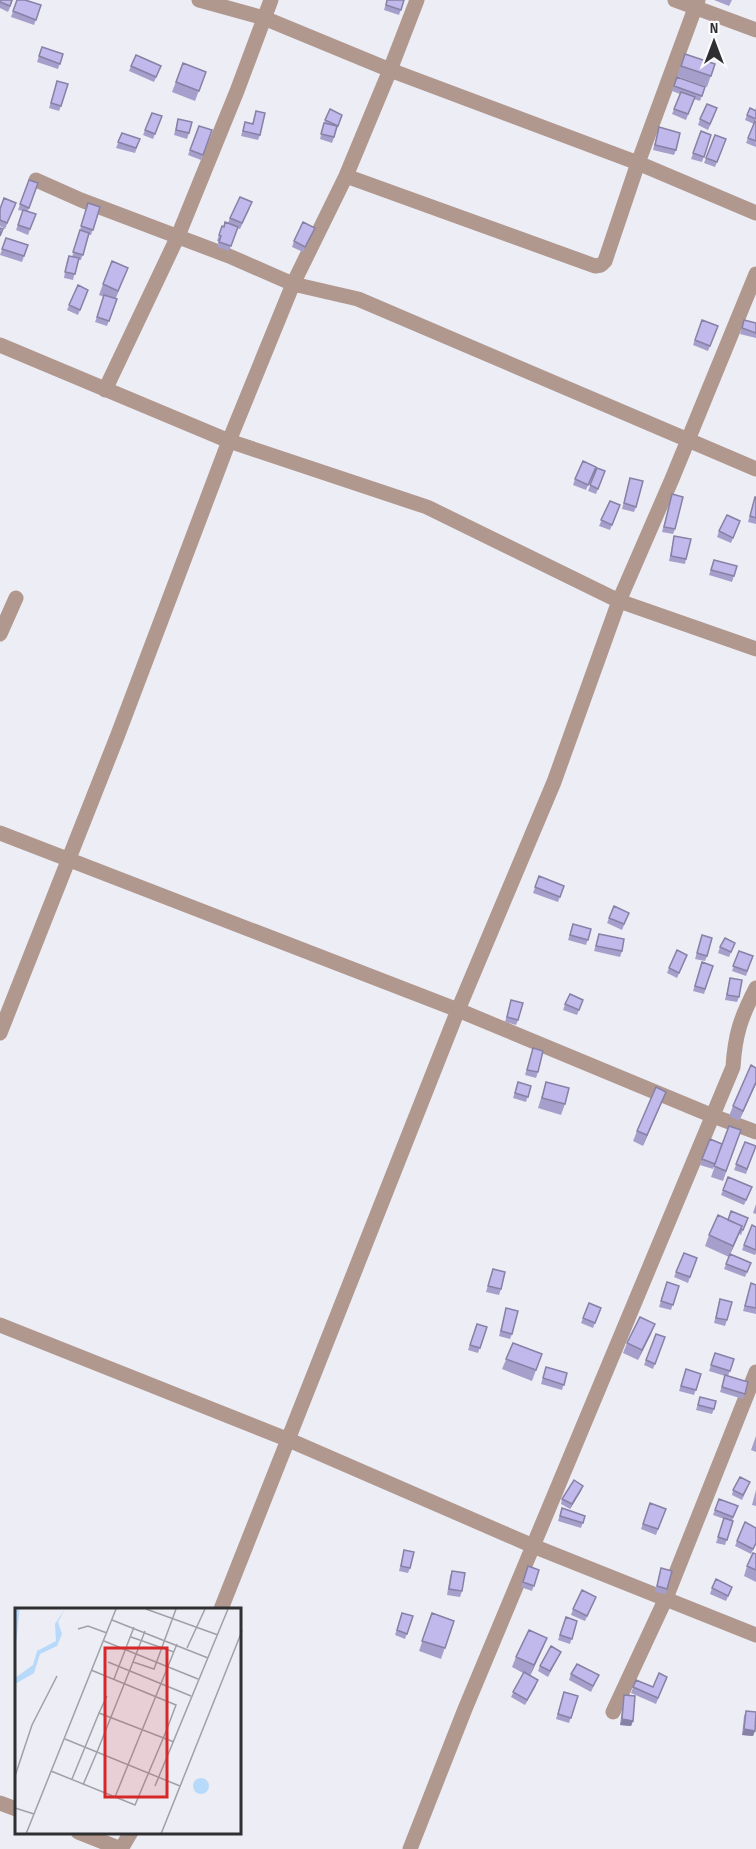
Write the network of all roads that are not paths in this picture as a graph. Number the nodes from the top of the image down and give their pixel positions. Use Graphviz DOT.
graph roads {
  1 [pos="199,0"];
  2 [pos="271,0"];
  3 [pos="417,0"];
  4 [pos="675,0"];
  5 [pos="697,4"];
  6 [pos="264,18"];
  7 [pos="756,30"];
  8 [pos="390,70"];
  9 [pos="638,163"];
  10 [pos="346,176"];
  11 [pos="36,180"];
  12 [pos="756,213"];
  13 [pos="178,236"];
  14 [pos="756,274"];
  15 [pos="293,284"];
  16 [pos="0,345"];
  17 [pos="105,390"];
  18 [pos="688,440"];
  19 [pos="229,441"];
  20 [pos="756,469"];
  21 [pos="16,598"];
  22 [pos="619,601"];
  23 [pos="0,634"];
  24 [pos="756,649"];
  25 [pos="0,833"];
  26 [pos="69,860"];
  27 [pos="756,988"];
  28 [pos="458,1010"];
  29 [pos="0,1033"];
  30 [pos="713,1116"];
  31 [pos="756,1132"];
  32 [pos="0,1325"];
  33 [pos="756,1372"];
  34 [pos="289,1440"];
  35 [pos="534,1546"];
  36 [pos="666,1598"];
  37 [pos="221,1608"];
  38 [pos="756,1635"];
  39 [pos="613,1712"];
  40 [pos="0,1803"];
  41 [pos="15,1809"];
  42 [pos="81,1834"];
  43 [pos="130,1834"];
  44 [pos="121,1849"];
  45 [pos="410,1849"];
  1 -- 6 [label="street"];
  2 -- 6 [label="street"];
  3 -- 8 [label="street"];
  4 -- 5 [label="street"];
  5 -- 7 [label="street"];
  5 -- 9 [label="street"];
  6 -- 8 [label="street"];
  6 -- 13 [label="street"];
  8 -- 9 [label="street"];
  8 -- 10 [label="street"];
  9 -- 10 [label="street"];
  9 -- 12 [label="street"];
  10 -- 15 [label="street"];
  11 -- 13 [label="street"];
  13 -- 15 [label="street"];
  13 -- 17 [label="street"];
  14 -- 18 [label="street"];
  15 -- 18 [label="street"];
  15 -- 19 [label="street"];
  16 -- 17 [label="street"];
  17 -- 19 [label="street"];
  18 -- 20 [label="street"];
  18 -- 22 [label="street"];
  19 -- 22 [label="street"];
  19 -- 26 [label="street"];
  21 -- 23 [label="street"];
  22 -- 24 [label="street"];
  22 -- 28 [label="street"];
  25 -- 26 [label="street"];
  26 -- 28 [label="street"];
  26 -- 29 [label="street"];
  27 -- 30 [label="street"];
  28 -- 30 [label="street"];
  28 -- 34 [label="street"];
  30 -- 31 [label="street"];
  30 -- 35 [label="street"];
  32 -- 34 [label="street"];
  33 -- 36 [label="street"];
  34 -- 35 [label="street"];
  34 -- 37 [label="street"];
  35 -- 36 [label="street"];
  35 -- 45 [label="street"];
  36 -- 38 [label="street"];
  36 -- 39 [label="street"];
  40 -- 41 [label="street"];
  42 -- 44 [label="street"];
  43 -- 44 [label="street"];
}
